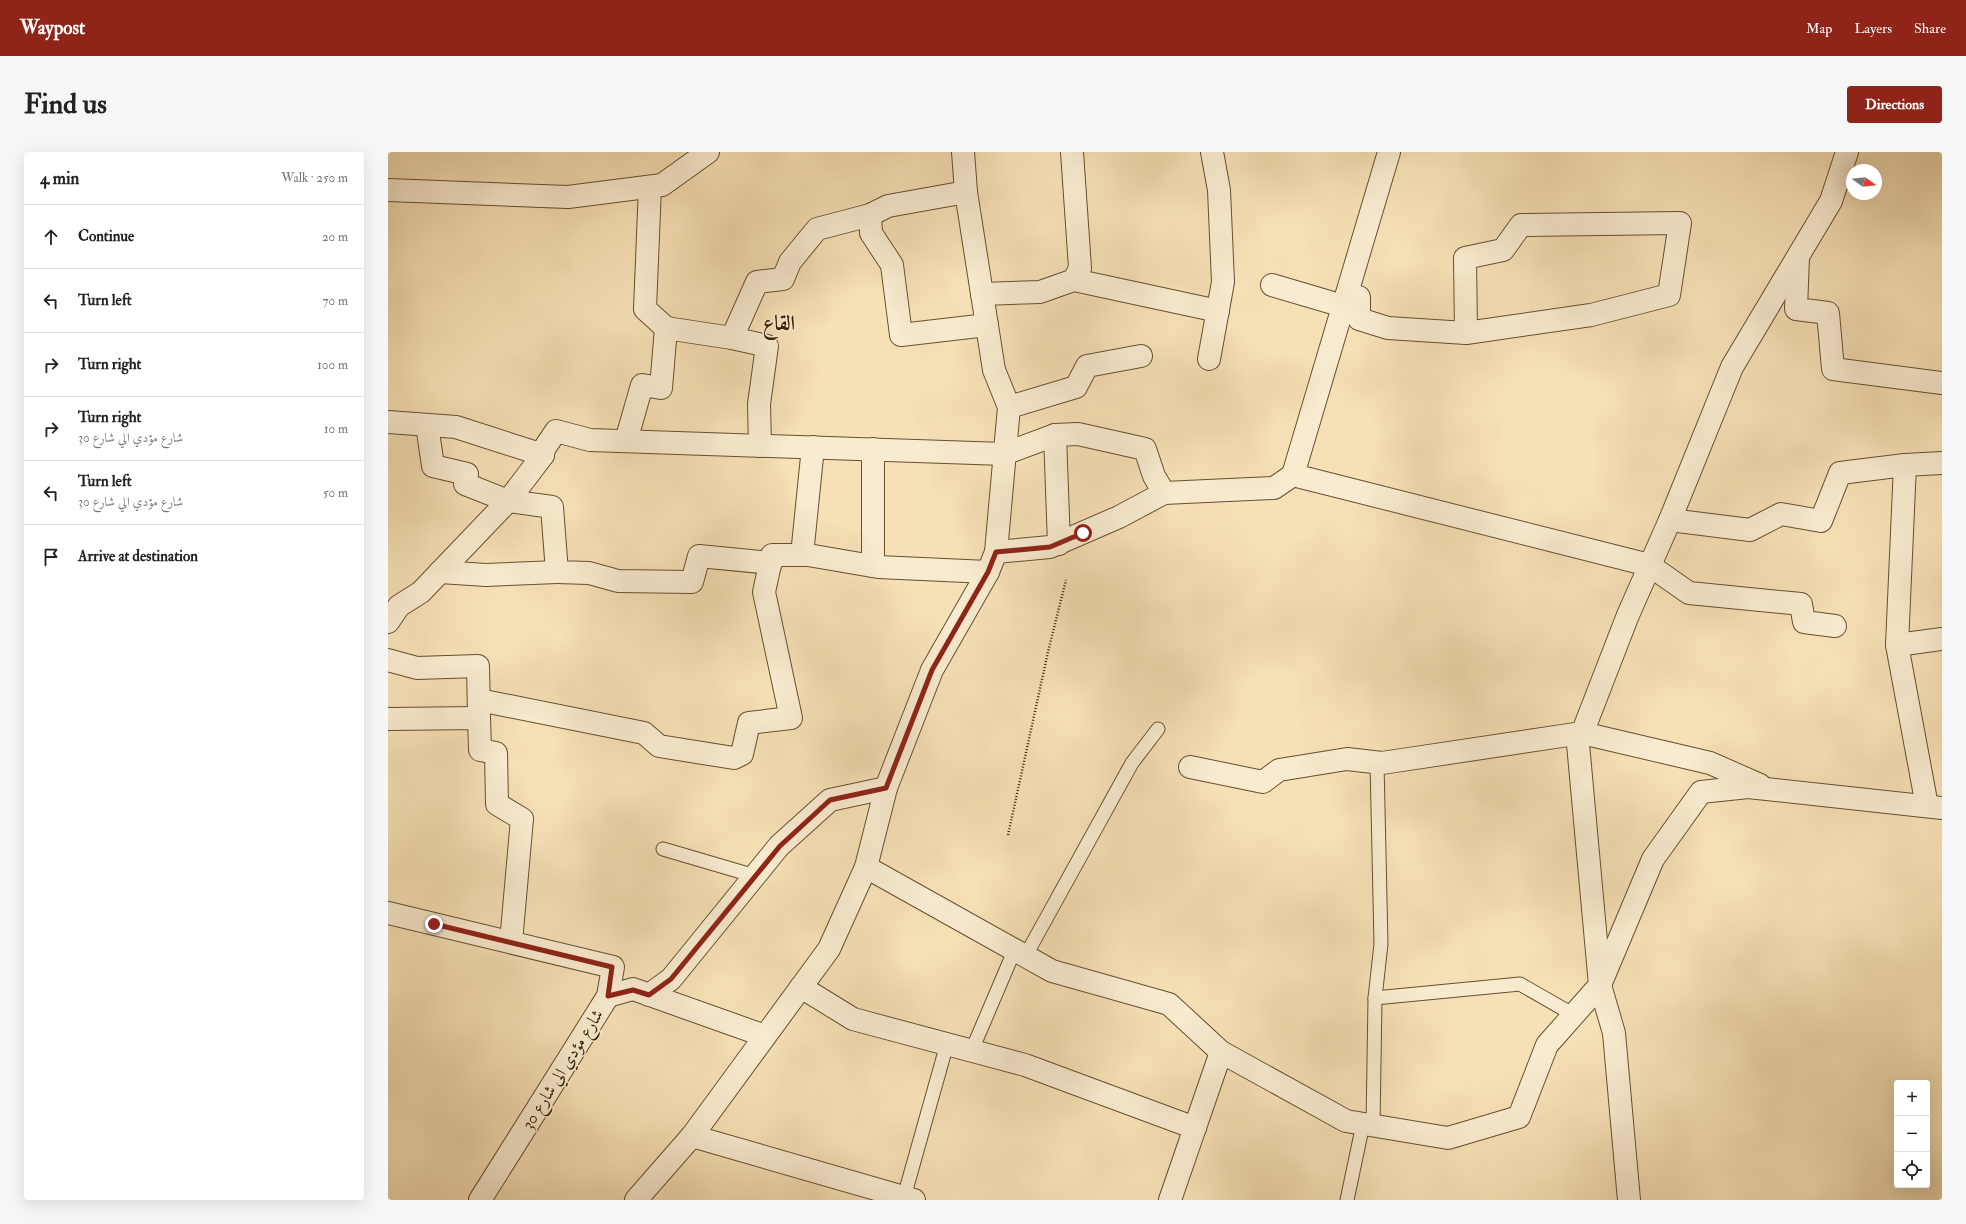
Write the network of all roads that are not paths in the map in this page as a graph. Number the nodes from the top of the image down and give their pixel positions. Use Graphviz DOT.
graph roads {
  1 [pos="708,152"];
  2 [pos="963,152"];
  3 [pos="1072,152"];
  4 [pos="1212,152"];
  5 [pos="1389,152"];
  6 [pos="1847,152"];
  7 [pos="650,187"];
  8 [pos="388,190"];
  9 [pos="966,192"];
  10 [pos="870,215"];
  11 [pos="1798,254"];
  12 [pos="1074,280"];
  13 [pos="1272,285"];
  14 [pos="982,294"];
  15 [pos="1345,300"];
  16 [pos="1218,311"];
  17 [pos="987,325"];
  18 [pos="666,328"];
  19 [pos="1466,333"];
  20 [pos="732,338"];
  21 [pos="1141,356"];
  22 [pos="1210,359"];
  23 [pos="1942,383"];
  24 [pos="1009,407"];
  25 [pos="388,422"];
  26 [pos="427,425"];
  27 [pos="1055,435"];
  28 [pos="626,441"];
  29 [pos="760,446"];
  30 [pos="814,447"];
  31 [pos="873,449"];
  32 [pos="1004,454"];
  33 [pos="543,455"];
  34 [pos="1942,463"];
  35 [pos="1905,465"];
  36 [pos="1293,475"];
  37 [pos="1164,493"];
  38 [pos="508,501"];
  39 [pos="1670,520"];
  40 [pos="1059,544"];
  41 [pos="996,552"];
  42 [pos="802,555"];
  43 [pos="771,563"];
  44 [pos="1649,565"];
  45 [pos="873,566"];
  46 [pos="440,572"];
  47 [pos="558,572"];
  48 [pos="988,572"];
  49 [pos="388,622"];
  50 [pos="1835,626"];
  51 [pos="1942,639"];
  52 [pos="1897,645"];
  53 [pos="388,660"];
  54 [pos="479,709"];
  55 [pos="388,719"];
  56 [pos="1158,729"];
  57 [pos="1582,733"];
  58 [pos="1377,763"];
  59 [pos="1190,767"];
  60 [pos="886,788"];
  61 [pos="1767,788"];
  62 [pos="1934,807"];
  63 [pos="663,849"];
  64 [pos="866,868"];
  65 [pos="755,876"];
  66 [pos="388,913"];
  67 [pos="511,942"];
  68 [pos="1020,952"];
  69 [pos="1600,985"];
  70 [pos="801,987"];
  71 [pos="649,995"];
  72 [pos="608,996"];
  73 [pos="1374,998"];
  74 [pos="1574,1015"];
  75 [pos="765,1036"];
  76 [pos="948,1044"];
  77 [pos="972,1050"];
  78 [pos="1221,1052"];
  79 [pos="1368,1125"];
  80 [pos="1195,1128"];
  81 [pos="692,1136"];
  82 [pos="909,1199"];
  83 [pos="480,1200"];
  84 [pos="636,1200"];
  85 [pos="1170,1200"];
  86 [pos="1347,1200"];
  87 [pos="1629,1200"];
  1 -- 7 [label="street"];
  2 -- 9 [label="street"];
  3 -- 12 [label="street"];
  4 -- 16 [label="street"];
  5 -- 15 [label="street"];
  6 -- 11 [label="street"];
  7 -- 8 [label="street"];
  7 -- 18 [label="street"];
  9 -- 10 [label="street"];
  9 -- 14 [label="street"];
  10 -- 17 [label="street"];
  10 -- 20 [label="street"];
  11 -- 23 [label="street"];
  11 -- 39 [label="street"];
  12 -- 14 [label="street"];
  12 -- 16 [label="street"];
  13 -- 15 [label="street"];
  14 -- 17 [label="street"];
  15 -- 19 [label="street"];
  15 -- 36 [label="street"];
  16 -- 22 [label="street"];
  17 -- 24 [label="street"];
  18 -- 20 [label="street"];
  18 -- 28 [label="street"];
  19 -- 19 [label="street"];
  20 -- 29 [label="street"];
  21 -- 24 [label="street"];
  24 -- 32 [label="street"];
  25 -- 26 [label="street"];
  26 -- 33 [label="street"];
  26 -- 38 [label="street"];
  27 -- 32 [label="street"];
  27 -- 37 [label="street"];
  27 -- 40 [label="street"];
  28 -- 29 [label="street"];
  28 -- 33 [label="street"];
  29 -- 30 [label="street"];
  30 -- 31 [label="street"];
  30 -- 42 [label="street"];
  31 -- 32 [label="street"];
  31 -- 45 [label="street"];
  32 -- 41 [label="street"];
  33 -- 38 [label="street"];
  34 -- 35 [label="street"];
  35 -- 39 [label="street"];
  35 -- 52 [label="street"];
  36 -- 37 [label="street"];
  36 -- 44 [label="street"];
  37 -- 40 [label="street"];
  38 -- 46 [label="street"];
  38 -- 47 [label="street"];
  39 -- 44 [label="street"];
  40 -- 41 [label="street"];
  41 -- 48 [label="street"];
  42 -- 43 [label="street"];
  42 -- 45 [label="street"];
  43 -- 47 [label="street"];
  43 -- 54 [label="street"];
  44 -- 50 [label="street"];
  44 -- 57 [label="street"];
  45 -- 48 [label="street"];
  46 -- 47 [label="street"];
  46 -- 49 [label="street"];
  48 -- 60 [label="street"];
  51 -- 52 [label="street"];
  52 -- 62 [label="street"];
  53 -- 54 [label="street"];
  54 -- 55 [label="street"];
  54 -- 67 [label="street"];
  56 -- 68 [label="lane"];
  57 -- 58 [label="street"];
  57 -- 61 [label="street"];
  57 -- 69 [label="street"];
  58 -- 59 [label="street"];
  58 -- 73 [label="lane"];
  60 -- 64 [label="street"];
  60 -- 65 [label="street"];
  61 -- 62 [label="street"];
  61 -- 69 [label="street"];
  63 -- 65 [label="lane"];
  64 -- 68 [label="street"];
  64 -- 70 [label="street"];
  65 -- 71 [label="street"];
  66 -- 67 [label="street, شارع مؤدي الي شارع 30"];
  67 -- 72 [label="street, شارع مؤدي الي شارع 30"];
  68 -- 77 [label="lane"];
  68 -- 78 [label="street"];
  69 -- 74 [label="street"];
  69 -- 87 [label="street"];
  70 -- 75 [label="street"];
  70 -- 76 [label="street"];
  71 -- 72 [label="street"];
  71 -- 75 [label="street"];
  72 -- 83 [label="street, شارع مؤدي الي شارع 30"];
  73 -- 74 [label="lane"];
  73 -- 79 [label="lane"];
  74 -- 79 [label="street"];
  75 -- 81 [label="street"];
  76 -- 77 [label="street"];
  76 -- 82 [label="lane"];
  77 -- 80 [label="street"];
  78 -- 79 [label="street"];
  78 -- 80 [label="street"];
  79 -- 86 [label="lane"];
  80 -- 85 [label="street"];
  81 -- 82 [label="street"];
  81 -- 84 [label="street"];
}
